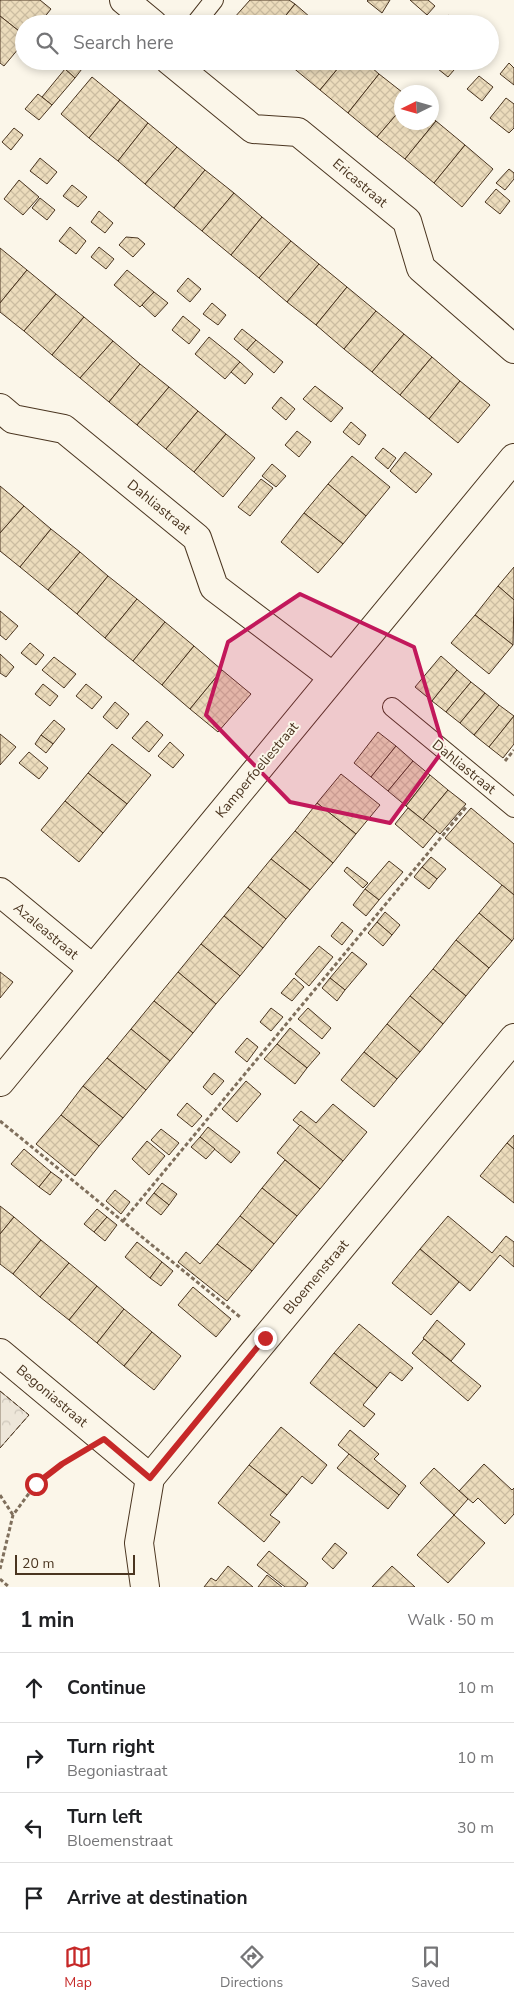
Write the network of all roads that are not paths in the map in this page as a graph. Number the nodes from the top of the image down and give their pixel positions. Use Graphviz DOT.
graph roads {
  1 [pos="124,0"];
  2 [pos="214,0"];
  3 [pos="142,15"];
  4 [pos="202,15"];
  5 [pos="181,70"];
  6 [pos="514,349"];
  7 [pos="0,408"];
  8 [pos="514,458"];
  9 [pos="334,677"];
  10 [pos="392,708"];
  11 [pos="514,808"];
  12 [pos="0,892"];
  13 [pos="93,969"];
  14 [pos="514,1038"];
  15 [pos="0,1082"];
  16 [pos="0,1353"];
  17 [pos="150,1478"];
  18 [pos="145,1587"];
  1 -- 3 [label="street"];
  2 -- 4 [label="lane"];
  5 -- 6 [label="street, Ericastraat"];
  7 -- 9 [label="street, Dahliastraat"];
  8 -- 9 [label="street, Kamperfoeliestraat"];
  9 -- 13 [label="street, Kamperfoeliestraat"];
  10 -- 11 [label="lane, Dahliastraat"];
  12 -- 13 [label="street, Azaleastraat"];
  13 -- 15 [label="street, Kamperfoeliestraat"];
  14 -- 17 [label="street, Bloemenstraat"];
  16 -- 17 [label="street, Begoniastraat"];
  17 -- 18 [label="street"];
}
